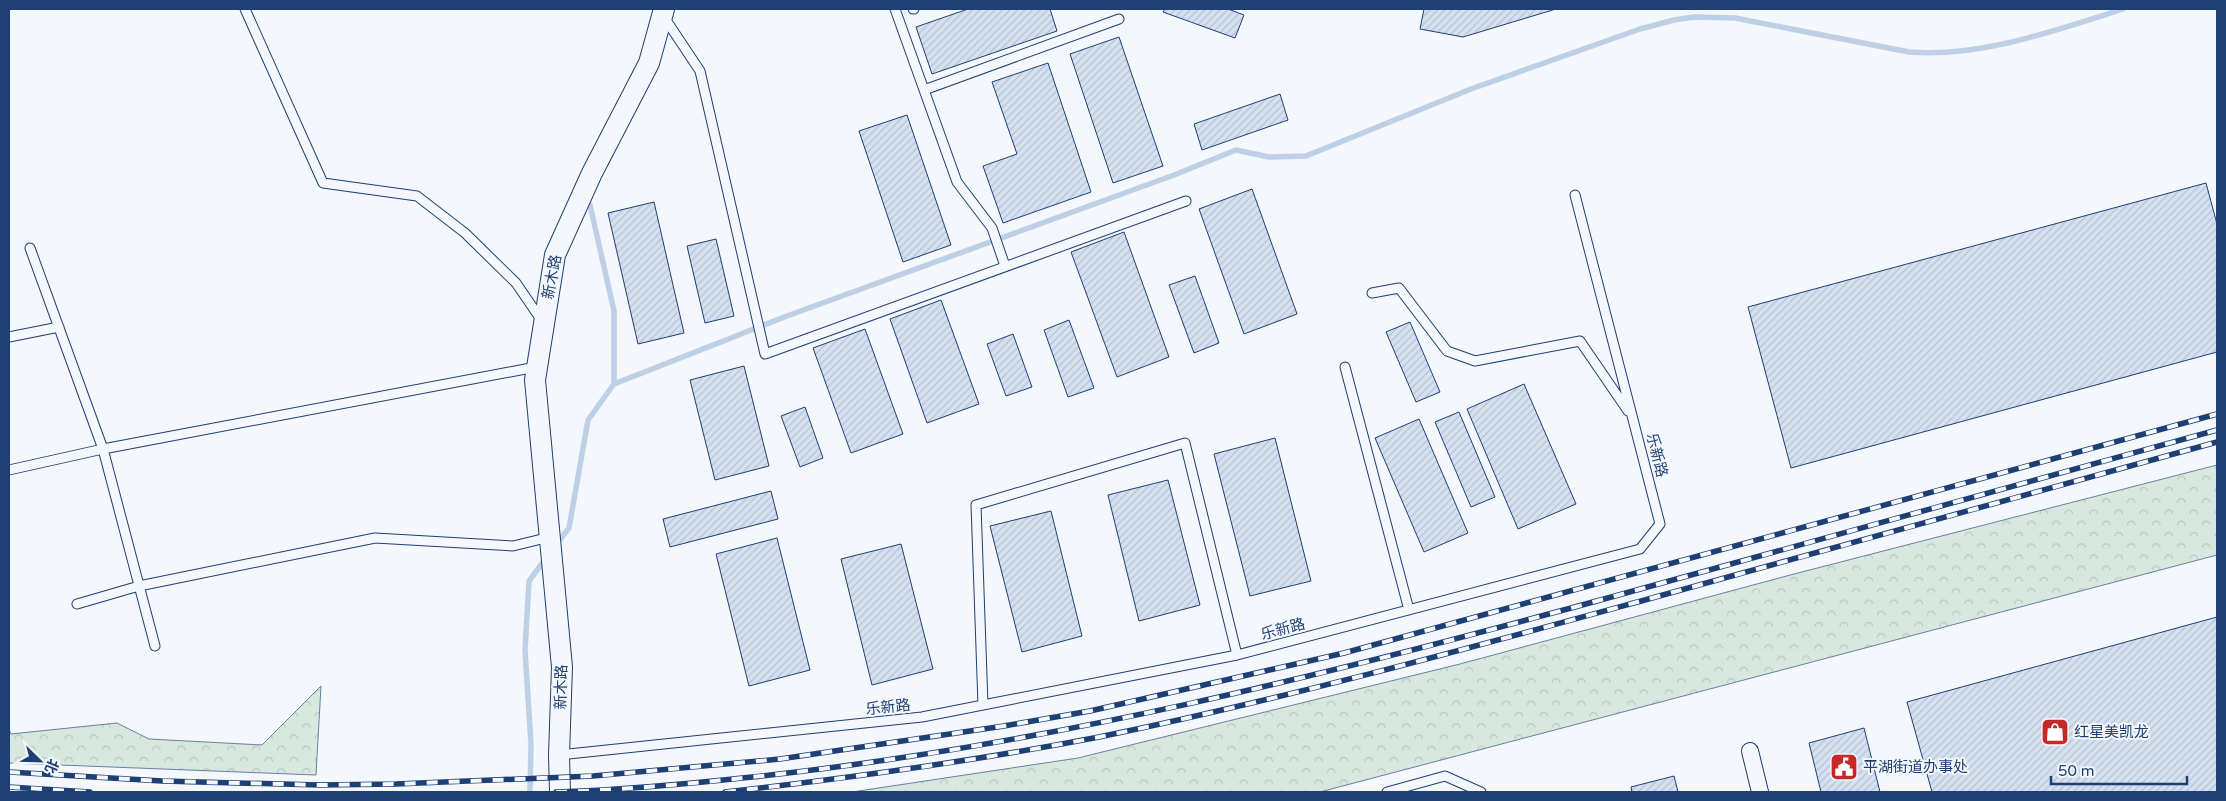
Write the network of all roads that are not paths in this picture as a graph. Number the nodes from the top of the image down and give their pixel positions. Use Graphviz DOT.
graph roads {
  1 [pos="245,9"];
  2 [pos="895,9"];
  3 [pos="663,12"];
  4 [pos="1119,19"];
  5 [pos="924,90"];
  6 [pos="1576,195"];
  7 [pos="1186,201"];
  8 [pos="30,248"];
  9 [pos="1005,266"];
  10 [pos="1372,293"];
  11 [pos="544,324"];
  12 [pos="59,328"];
  13 [pos="9,337"];
  14 [pos="537,367"];
  15 [pos="1345,367"];
  16 [pos="1633,417"];
  17 [pos="104,449"];
  18 [pos="9,470"];
  19 [pos="551,538"];
  20 [pos="139,586"];
  21 [pos="77,604"];
  22 [pos="1409,610"];
  23 [pos="155,646"];
  24 [pos="1237,655"];
  25 [pos="984,705"];
  26 [pos="1750,751"];
  27 [pos="559,755"];
  28 [pos="560,792"];
  29 [pos="1387,792"];
  30 [pos="1481,792"];
  31 [pos="1760,792"];
  1 -- 11 [label="lane"];
  2 -- 5 [label="lane"];
  3 -- 9 [label="lane"];
  3 -- 11 [label="street, 新木路"];
  4 -- 5 [label="lane"];
  5 -- 9 [label="lane"];
  6 -- 16 [label="lane, 乐新路"];
  7 -- 9 [label="lane"];
  8 -- 12 [label="lane"];
  10 -- 16 [label="lane"];
  11 -- 14 [label="street, 新木路"];
  12 -- 13 [label="lane"];
  12 -- 17 [label="lane"];
  14 -- 17 [label="lane"];
  14 -- 19 [label="street, 新木路"];
  15 -- 22 [label="lane"];
  16 -- 22 [label="lane, 乐新路"];
  17 -- 18 [label="lane"];
  17 -- 20 [label="lane"];
  19 -- 20 [label="lane"];
  19 -- 27 [label="street, 新木路"];
  20 -- 21 [label="lane"];
  20 -- 23 [label="lane"];
  22 -- 24 [label="lane, 乐新路"];
  24 -- 25 [label="lane, 乐新路"];
  24 -- 25 [label="lane"];
  25 -- 27 [label="lane, 乐新路"];
  26 -- 31 [label="street"];
  27 -- 28 [label="street, 新木路"];
  29 -- 30 [label="lane"];
}
